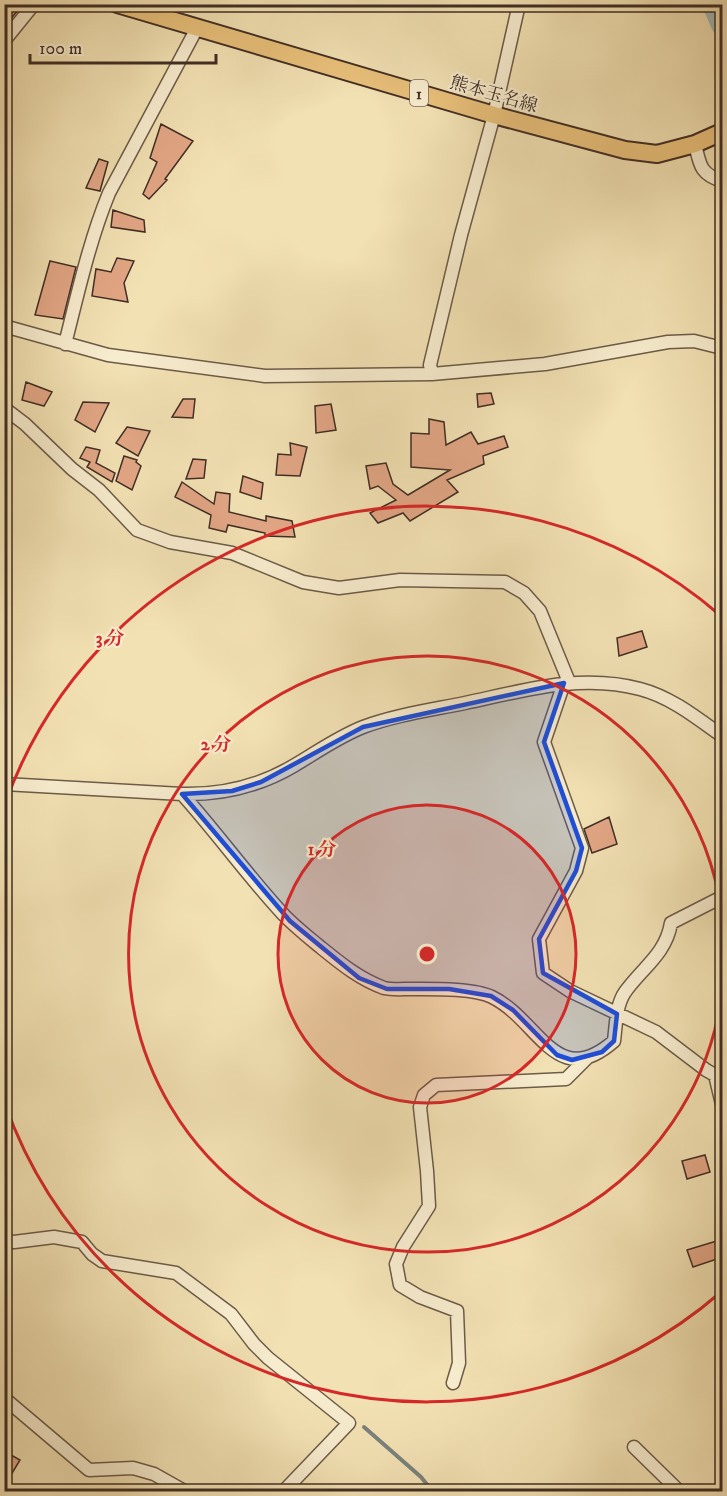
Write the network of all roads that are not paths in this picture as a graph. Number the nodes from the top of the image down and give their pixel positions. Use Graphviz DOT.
graph roads {
  1 [pos="34,4"];
  2 [pos="117,4"];
  3 [pos="519,4"];
  4 [pos="197,28"];
  5 [pos="4,41"];
  6 [pos="494,115"];
  7 [pos="723,132"];
  8 [pos="695,144"];
  9 [pos="723,181"];
  10 [pos="4,326"];
  11 [pos="65,344"];
  12 [pos="723,348"];
  13 [pos="432,374"];
  14 [pos="4,408"];
  15 [pos="567,683"];
  16 [pos="723,736"];
  17 [pos="4,784"];
  18 [pos="182,795"];
  19 [pos="723,897"];
  20 [pos="617,1014"];
  21 [pos="588,1057"];
  22 [pos="719,1077"];
  23 [pos="723,1104"];
  24 [pos="4,1241"];
  25 [pos="453,1383"];
  26 [pos="4,1398"];
  27 [pos="634,1447"];
  28 [pos="186,1491"];
  29 [pos="283,1491"];
  30 [pos="680,1491"];
  1 -- 5 [label="street"];
  2 -- 4 [label="main road, 熊本玉名線 / 1"];
  3 -- 6 [label="street"];
  4 -- 6 [label="main road, 熊本玉名線 / 1"];
  4 -- 11 [label="street"];
  6 -- 8 [label="main road, 熊本玉名線 / 1"];
  6 -- 13 [label="street"];
  7 -- 8 [label="main road, 熊本玉名線 / 1"];
  8 -- 9 [label="street"];
  10 -- 11 [label="street"];
  11 -- 13 [label="street"];
  12 -- 13 [label="street"];
  14 -- 15 [label="street"];
  15 -- 16 [label="street"];
  15 -- 18 [label="street"];
  15 -- 20 [label="street"];
  17 -- 18 [label="street"];
  18 -- 21 [label="street"];
  19 -- 20 [label="street"];
  20 -- 21 [label="street"];
  20 -- 22 [label="street"];
  21 -- 25 [label="street"];
  22 -- 23 [label="street"];
  24 -- 29 [label="street"];
  26 -- 28 [label="street"];
  27 -- 30 [label="street"];
}
